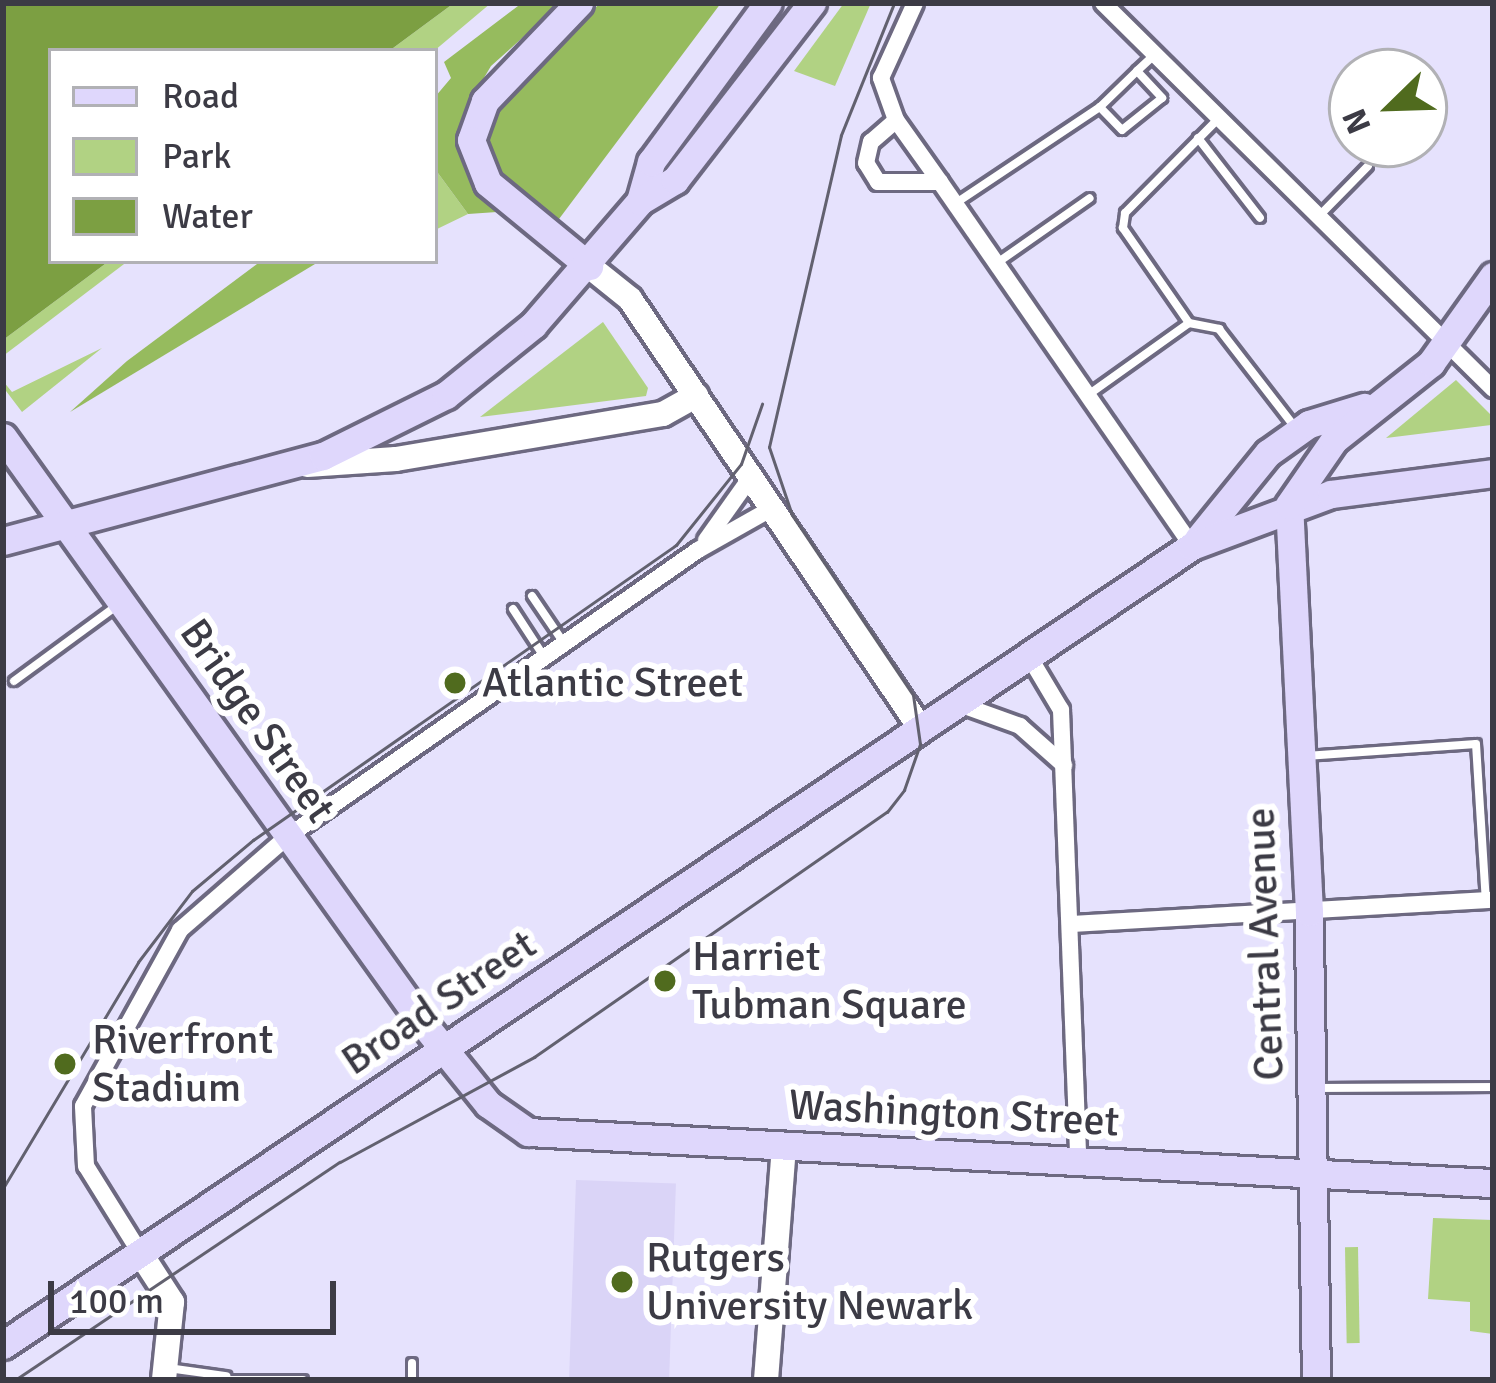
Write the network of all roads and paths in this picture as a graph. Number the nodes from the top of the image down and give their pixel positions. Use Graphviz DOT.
graph roads {
  1 [pos="579,3"];
  2 [pos="768,3"];
  3 [pos="812,3"];
  4 [pos="915,3"];
  5 [pos="1103,3"];
  6 [pos="1156,53"];
  7 [pos="1137,71"];
  8 [pos="1100,106"];
  9 [pos="1222,116"];
  10 [pos="896,120"];
  11 [pos="1198,138"];
  12 [pos="1366,168"];
  13 [pos="940,182"];
  14 [pos="1090,198"];
  15 [pos="640,201"];
  16 [pos="954,203"];
  17 [pos="1320,215"];
  18 [pos="1260,218"];
  19 [pos="996,264"];
  20 [pos="589,266"];
  21 [pos="1493,276"];
  22 [pos="1189,323"];
  23 [pos="1446,341"];
  24 [pos="1493,389"];
  25 [pos="1087,395"];
  26 [pos="696,396"];
  27 [pos="1380,402"];
  28 [pos="1301,429"];
  29 [pos="3,437"];
  30 [pos="293,466"];
  31 [pos="1493,473"];
  32 [pos="750,478"];
  33 [pos="1289,505"];
  34 [pos="769,510"];
  35 [pos="65,524"];
  36 [pos="3,542"];
  37 [pos="1192,546"];
  38 [pos="698,550"];
  39 [pos="532,596"];
  40 [pos="121,602"];
  41 [pos="513,609"];
  42 [pos="564,643"];
  43 [pos="544,657"];
  44 [pos="1030,658"];
  45 [pos="14,681"];
  46 [pos="959,704"];
  47 [pos="920,729"];
  48 [pos="1299,756"];
  49 [pos="1064,765"];
  50 [pos="287,837"];
  51 [pos="1489,901"];
  52 [pos="1309,912"];
  53 [pos="1071,924"];
  54 [pos="445,1052"];
  55 [pos="1493,1087"];
  56 [pos="1312,1088"];
  57 [pos="784,1148"];
  58 [pos="1078,1162"];
  59 [pos="1314,1175"];
  60 [pos="1493,1184"];
  61 [pos="139,1251"];
  62 [pos="3,1345"];
  63 [pos="412,1363"];
  64 [pos="165,1374"];
  65 [pos="225,1378"];
  66 [pos="303,1380"];
  67 [pos="412,1380"];
  68 [pos="766,1380"];
  69 [pos="1316,1380"];
  1 -- 20 [label="main road"];
  2 -- 15 [label="main road"];
  3 -- 15 [label="main road"];
  4 -- 10 [label="street"];
  5 -- 6 [label="street"];
  6 -- 7 [label="lane"];
  6 -- 9 [label="street"];
  7 -- 8 [label="lane"];
  7 -- 8 [label="lane"];
  8 -- 16 [label="lane"];
  9 -- 11 [label="lane"];
  9 -- 17 [label="street"];
  10 -- 13 [label="street"];
  10 -- 13 [label="street"];
  11 -- 18 [label="lane"];
  11 -- 22 [label="lane"];
  12 -- 17 [label="lane"];
  13 -- 16 [label="street"];
  14 -- 19 [label="lane"];
  15 -- 20 [label="main road"];
  16 -- 19 [label="street"];
  17 -- 23 [label="street"];
  19 -- 25 [label="street"];
  20 -- 26 [label="street"];
  20 -- 30 [label="main road"];
  21 -- 23 [label="main road"];
  22 -- 25 [label="lane"];
  22 -- 28 [label="lane"];
  23 -- 24 [label="street"];
  23 -- 27 [label="main road"];
  25 -- 37 [label="street"];
  26 -- 30 [label="street"];
  26 -- 32 [label="street"];
  27 -- 28 [label="main road"];
  27 -- 33 [label="main road"];
  28 -- 37 [label="main road"];
  29 -- 35 [label="main road, Bridge Street"];
  30 -- 35 [label="main road"];
  31 -- 33 [label="main road"];
  32 -- 34 [label="street"];
  32 -- 38 [label="street"];
  33 -- 37 [label="main road"];
  33 -- 48 [label="main road, Central Avenue"];
  34 -- 38 [label="street"];
  34 -- 47 [label="street"];
  35 -- 36 [label="main road"];
  35 -- 40 [label="main road, Bridge Street"];
  37 -- 44 [label="main road"];
  38 -- 42 [label="street"];
  39 -- 42 [label="lane"];
  40 -- 45 [label="lane"];
  40 -- 50 [label="main road, Bridge Street"];
  41 -- 43 [label="lane"];
  42 -- 43 [label="street"];
  43 -- 50 [label="street"];
  44 -- 46 [label="main road, Broad Street"];
  44 -- 49 [label="street"];
  46 -- 47 [label="main road, Broad Street"];
  46 -- 49 [label="street"];
  47 -- 54 [label="main road, Broad Street"];
  48 -- 51 [label="lane"];
  48 -- 52 [label="main road, Central Avenue"];
  49 -- 53 [label="street"];
  50 -- 54 [label="main road, Bridge Street"];
  50 -- 61 [label="street"];
  51 -- 52 [label="street"];
  52 -- 53 [label="street"];
  52 -- 56 [label="main road, Central Avenue"];
  53 -- 58 [label="street"];
  54 -- 57 [label="main road, Washington Street"];
  54 -- 61 [label="main road, Broad Street"];
  55 -- 56 [label="lane"];
  56 -- 59 [label="main road, Central Avenue"];
  57 -- 58 [label="main road, Washington Street"];
  57 -- 68 [label="street"];
  58 -- 59 [label="main road, Washington Street"];
  59 -- 60 [label="main road, Washington Street"];
  59 -- 69 [label="main road, Central Avenue"];
  61 -- 62 [label="main road, Broad Street"];
  61 -- 64 [label="street"];
  63 -- 67 [label="lane"];
  64 -- 65 [label="lane"];
  65 -- 66 [label="lane"];
}
